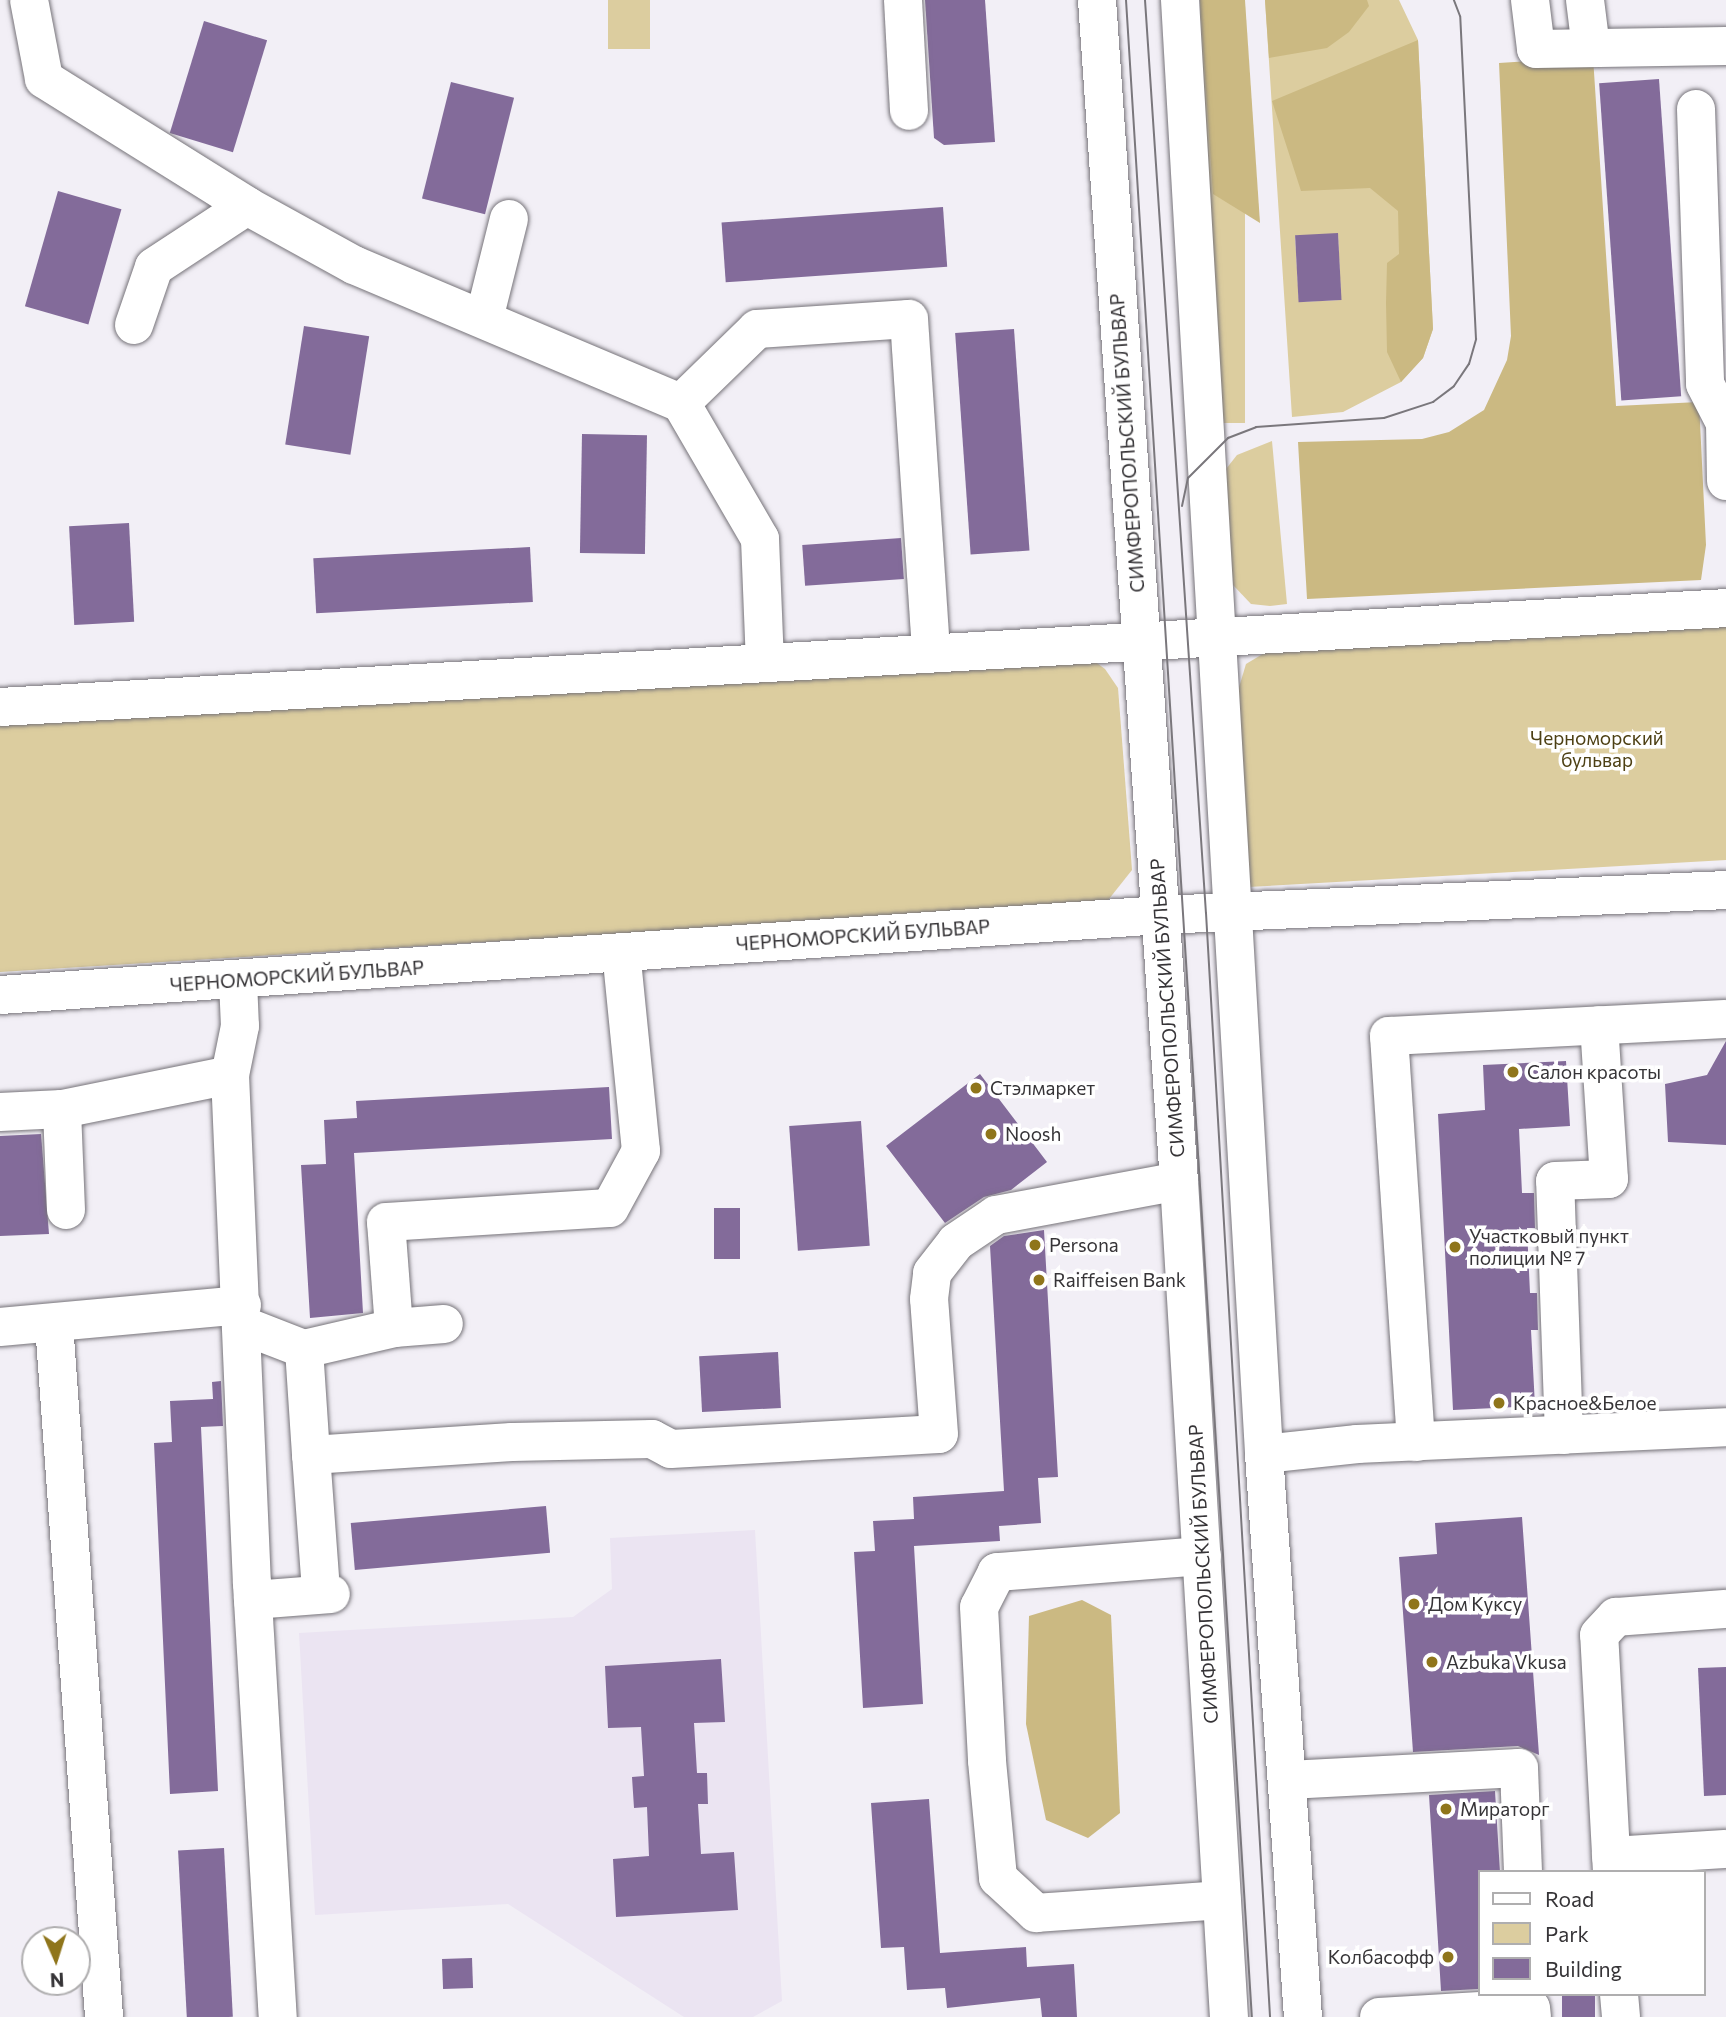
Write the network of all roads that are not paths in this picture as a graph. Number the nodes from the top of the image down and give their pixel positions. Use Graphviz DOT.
graph roads {
  1 [pos="903,0"];
  2 [pos="1097,0"];
  3 [pos="1180,0"];
  4 [pos="1530,0"];
  5 [pos="1585,0"];
  6 [pos="20,9"];
  7 [pos="1726,46"];
  8 [pos="1591,48"];
  9 [pos="1696,109"];
  10 [pos="909,111"];
  11 [pos="247,206"];
  12 [pos="509,219"];
  13 [pos="484,319"];
  14 [pos="134,324"];
  15 [pos="681,403"];
  16 [pos="1726,481"];
  17 [pos="1726,608"];
  18 [pos="1218,639"];
  19 [pos="1140,644"];
  20 [pos="930,653"];
  21 [pos="765,663"];
  22 [pos="0,707"];
  23 [pos="1726,890"];
  24 [pos="1235,912"];
  25 [pos="1161,915"];
  26 [pos="621,952"];
  27 [pos="238,981"];
  28 [pos="0,995"];
  29 [pos="1726,1019"];
  30 [pos="1599,1025"];
  31 [pos="230,1075"];
  32 [pos="62,1109"];
  33 [pos="0,1112"];
  34 [pos="1179,1181"];
  35 [pos="66,1210"];
  36 [pos="242,1315"];
  37 [pos="54,1324"];
  38 [pos="444,1324"];
  39 [pos="0,1327"];
  40 [pos="394,1328"];
  41 [pos="304,1349"];
  42 [pos="1726,1427"];
  43 [pos="1564,1435"];
  44 [pos="1416,1442"];
  45 [pos="1264,1454"];
  46 [pos="311,1455"];
  47 [pos="1202,1556"];
  48 [pos="253,1600"];
  49 [pos="1726,1609"];
  50 [pos="1288,1780"];
  51 [pos="1726,1849"];
  52 [pos="1612,1864"];
  53 [pos="1523,1870"];
  54 [pos="1222,1900"];
  55 [pos="1619,1996"];
  56 [pos="104,2017"];
  57 [pos="278,2017"];
  58 [pos="1229,2017"];
  59 [pos="1303,2017"];
  60 [pos="1379,2017"];
  61 [pos="1532,2017"];
  62 [pos="1621,2017"];
  1 -- 10 [label="main road"];
  2 -- 19 [label="main road, СИМФЕРОПОЛЬСКИЙ БУЛЬВАР"];
  3 -- 18 [label="main road"];
  4 -- 8 [label="main road"];
  5 -- 8 [label="main road"];
  6 -- 11 [label="main road"];
  7 -- 8 [label="main road"];
  9 -- 16 [label="main road"];
  11 -- 13 [label="main road"];
  11 -- 14 [label="main road"];
  12 -- 13 [label="main road"];
  13 -- 15 [label="main road"];
  15 -- 20 [label="main road"];
  15 -- 21 [label="main road"];
  17 -- 18 [label="main road"];
  18 -- 19 [label="main road"];
  18 -- 24 [label="main road"];
  19 -- 20 [label="main road"];
  19 -- 25 [label="main road, СИМФЕРОПОЛЬСКИЙ БУЛЬВАР"];
  20 -- 21 [label="main road"];
  21 -- 22 [label="main road"];
  23 -- 24 [label="main road, ЧЕРНОМОРСКИЙ БУЛЬВАР"];
  24 -- 25 [label="main road, ЧЕРНОМОРСКИЙ БУЛЬВАР"];
  24 -- 45 [label="main road"];
  25 -- 26 [label="main road, ЧЕРНОМОРСКИЙ БУЛЬВАР"];
  25 -- 34 [label="main road, СИМФЕРОПОЛЬСКИЙ БУЛЬВАР"];
  26 -- 27 [label="main road, ЧЕРНОМОРСКИЙ БУЛЬВАР"];
  26 -- 40 [label="main road"];
  27 -- 28 [label="main road, ЧЕРНОМОРСКИЙ БУЛЬВАР"];
  27 -- 31 [label="main road"];
  29 -- 30 [label="main road"];
  30 -- 43 [label="main road"];
  30 -- 44 [label="main road"];
  31 -- 32 [label="main road"];
  31 -- 36 [label="main road"];
  32 -- 33 [label="main road"];
  32 -- 35 [label="main road"];
  34 -- 46 [label="main road"];
  34 -- 47 [label="main road, СИМФЕРОПОЛЬСКИЙ БУЛЬВАР"];
  36 -- 37 [label="main road"];
  36 -- 41 [label="main road"];
  36 -- 48 [label="main road"];
  37 -- 39 [label="main road"];
  37 -- 56 [label="main road"];
  38 -- 40 [label="main road"];
  40 -- 41 [label="main road"];
  41 -- 46 [label="main road"];
  42 -- 43 [label="main road"];
  43 -- 44 [label="main road"];
  44 -- 45 [label="main road"];
  45 -- 50 [label="main road"];
  46 -- 48 [label="main road"];
  47 -- 54 [label="main road, СИМФЕРОПОЛЬСКИЙ БУЛЬВАР"];
  47 -- 54 [label="main road"];
  48 -- 57 [label="main road"];
  49 -- 52 [label="main road"];
  50 -- 53 [label="main road"];
  50 -- 59 [label="main road"];
  51 -- 52 [label="main road"];
  54 -- 58 [label="main road, СИМФЕРОПОЛЬСКИЙ БУЛЬВАР"];
  55 -- 62 [label="main road"];
  60 -- 61 [label="main road"];
}
